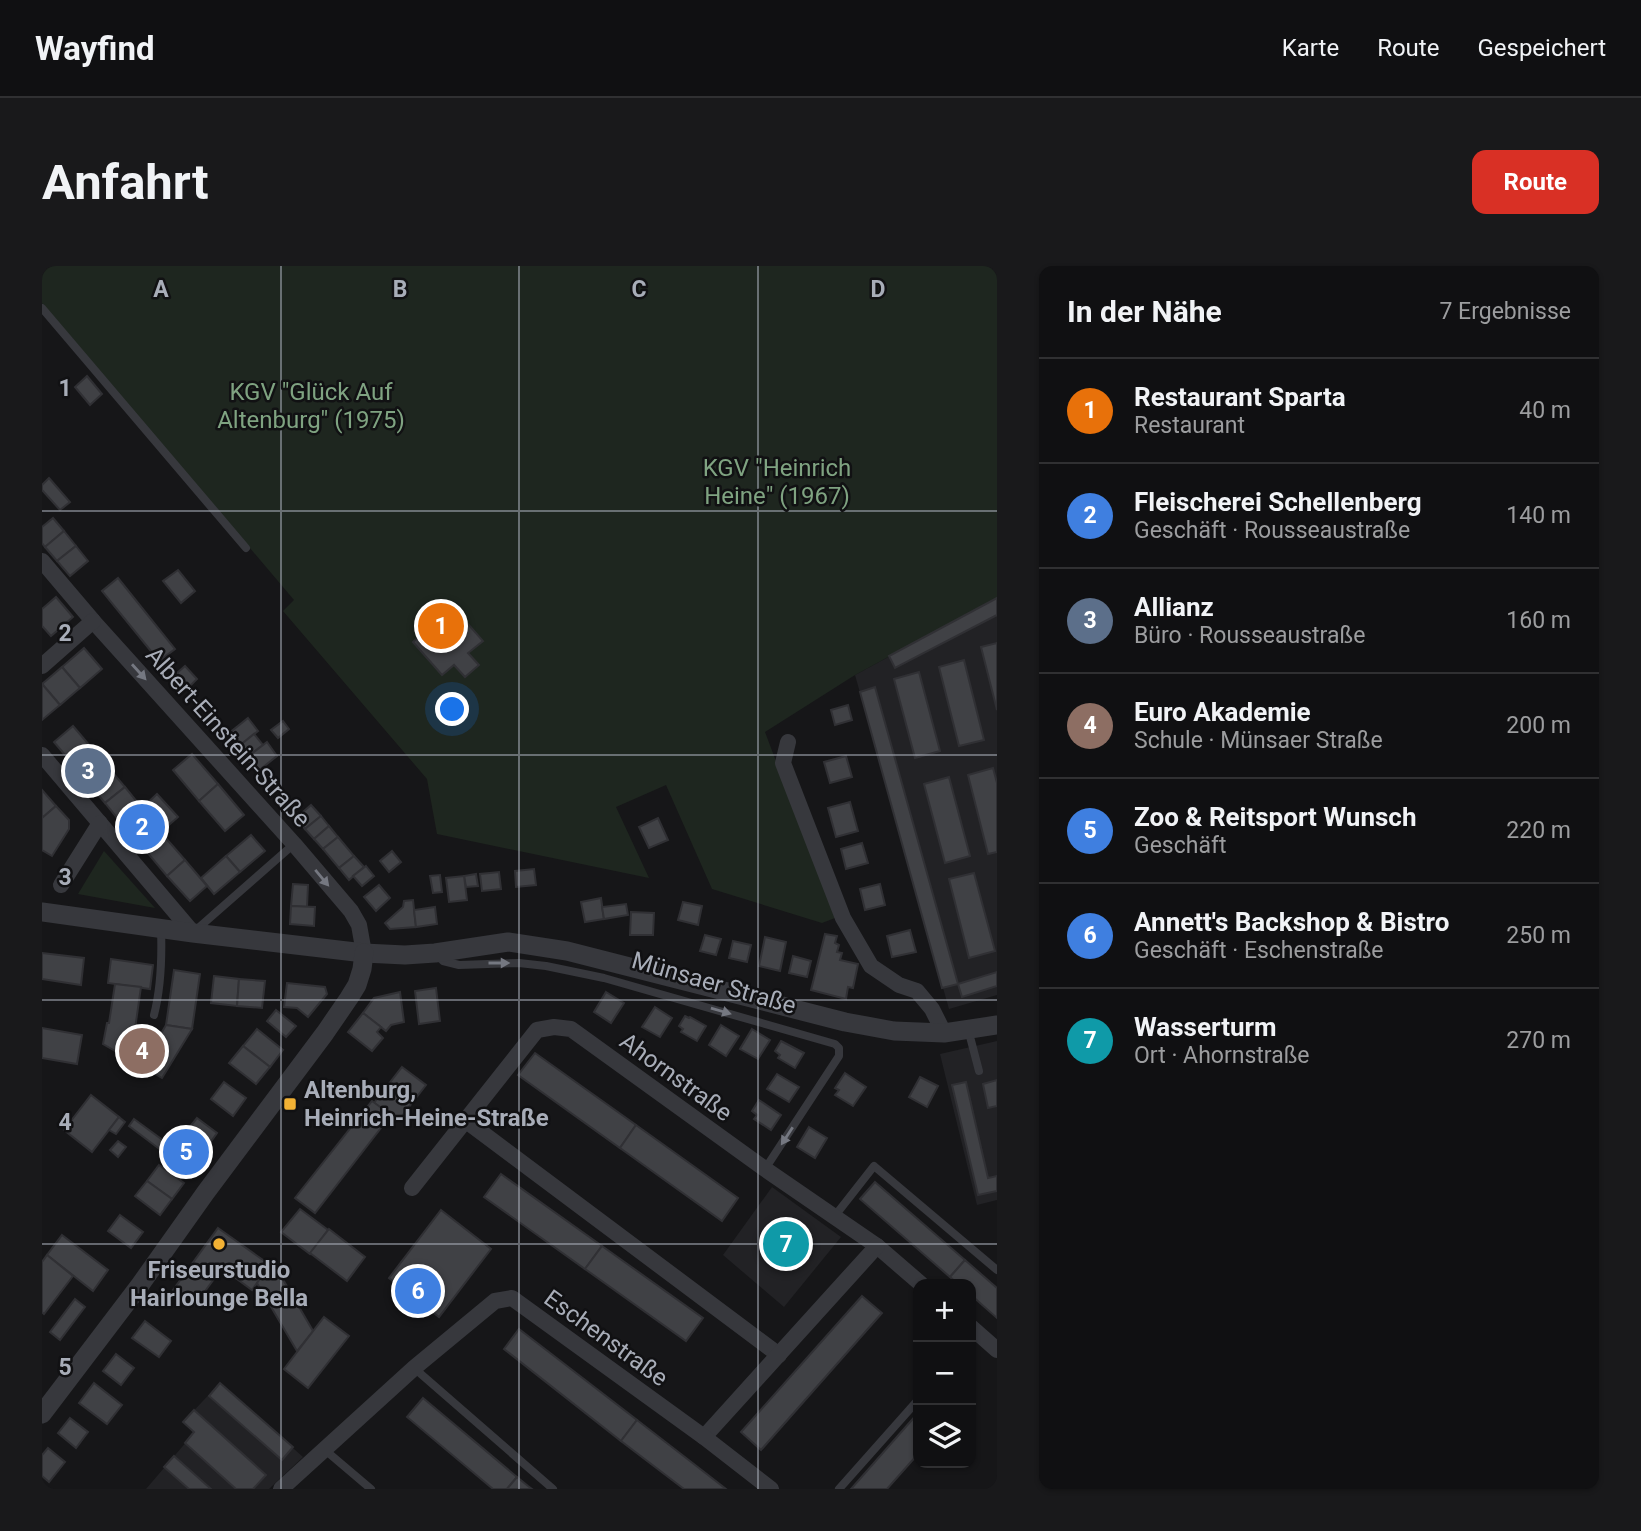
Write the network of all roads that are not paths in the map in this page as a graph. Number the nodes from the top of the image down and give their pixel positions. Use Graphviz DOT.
graph roads {
  1 [pos="42,308"];
  2 [pos="246,548"];
  3 [pos="42,561"];
  4 [pos="93,621"];
  5 [pos="42,666"];
  6 [pos="788,742"];
  7 [pos="42,755"];
  8 [pos="100,822"];
  9 [pos="294,844"];
  10 [pos="61,885"];
  11 [pos="42,912"];
  12 [pos="161,928"];
  13 [pos="193,933"];
  14 [pos="364,953"];
  15 [pos="435,953"];
  16 [pos="154,1015"];
  17 [pos="997,1026"];
  18 [pos="968,1029"];
  19 [pos="943,1033"];
  20 [pos="979,1071"];
  21 [pos="465,1120"];
  22 [pos="765,1169"];
  23 [pos="412,1188"];
  24 [pos="834,1217"];
  25 [pos="877,1247"];
  26 [pos="997,1270"];
  27 [pos="915,1279"];
  28 [pos="976,1335"];
  29 [pos="997,1350"];
  30 [pos="779,1355"];
  31 [pos="414,1368"];
  32 [pos="914,1405"];
  33 [pos="42,1414"];
  34 [pos="704,1437"];
  35 [pos="325,1450"];
  36 [pos="281,1489"];
  37 [pos="371,1489"];
  38 [pos="553,1489"];
  39 [pos="771,1489"];
  40 [pos="839,1489"];
  1 -- 2 [label="lane"];
  3 -- 4 [label="street, Albert-Einstein-Straße"];
  4 -- 5 [label="street"];
  4 -- 9 [label="street, Albert-Einstein-Straße, one-way"];
  6 -- 19 [label="street"];
  7 -- 8 [label="street"];
  8 -- 10 [label="street"];
  8 -- 13 [label="street"];
  9 -- 13 [label="lane"];
  9 -- 14 [label="street, Albert-Einstein-Straße, one-way"];
  11 -- 12 [label="street, Münsaer Straße"];
  12 -- 13 [label="street, Münsaer Straße"];
  12 -- 16 [label="lane"];
  13 -- 14 [label="street, Münsaer Straße"];
  14 -- 15 [label="street, Münsaer Straße"];
  14 -- 33 [label="street"];
  15 -- 19 [label="street, Münsaer Straße"];
  15 -- 22 [label="lane, Münsaer Straße, one-way"];
  17 -- 18 [label="street, Münsaer Straße"];
  18 -- 19 [label="street, Münsaer Straße"];
  18 -- 20 [label="lane"];
  21 -- 22 [label="street, Ahornstraße"];
  21 -- 23 [label="street, Ahornstraße"];
  21 -- 30 [label="street"];
  22 -- 24 [label="street, Ahornstraße"];
  24 -- 25 [label="street, Ahornstraße"];
  24 -- 26 [label="lane"];
  25 -- 27 [label="street, Ahornstraße"];
  25 -- 30 [label="street"];
  28 -- 29 [label="street"];
  30 -- 34 [label="street"];
  31 -- 34 [label="street, Eschenstraße"];
  31 -- 35 [label="street, Eschenstraße"];
  31 -- 38 [label="lane"];
  32 -- 40 [label="lane"];
  34 -- 39 [label="street, Eschenstraße"];
  35 -- 36 [label="street, Eschenstraße"];
  35 -- 37 [label="lane"];
}
